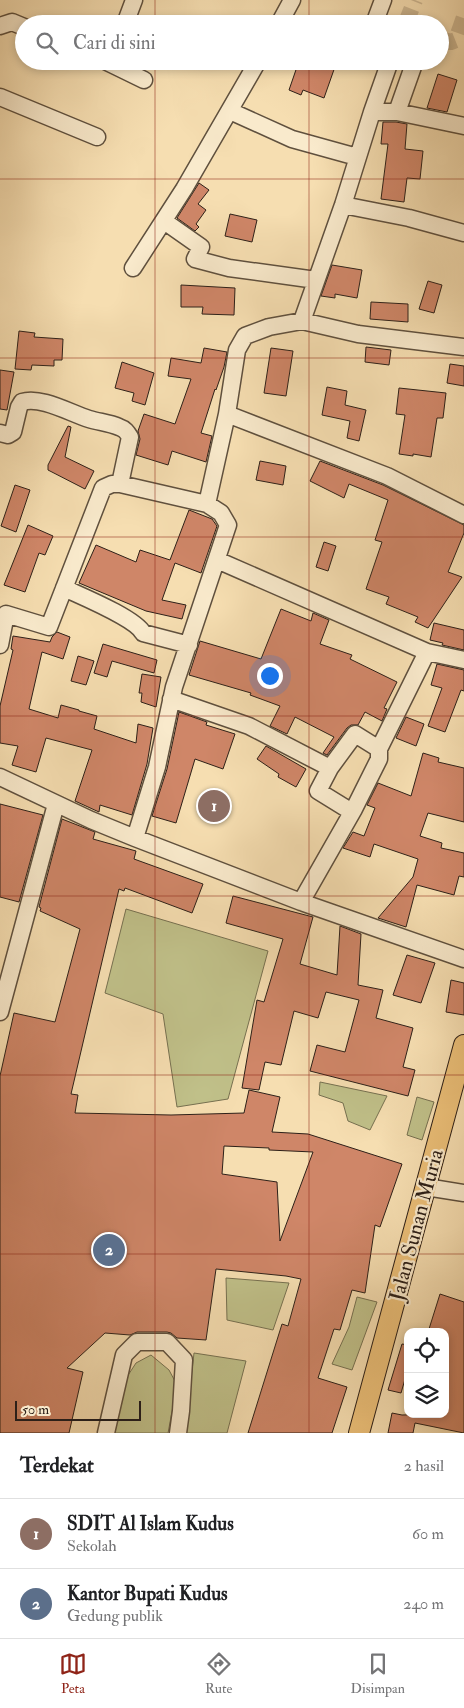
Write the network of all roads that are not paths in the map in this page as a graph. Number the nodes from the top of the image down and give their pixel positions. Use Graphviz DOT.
graph roads {
  1 [pos="134,0"];
  2 [pos="292,0"];
  3 [pos="383,0"];
  4 [pos="128,15"];
  5 [pos="284,15"];
  6 [pos="377,15"];
  7 [pos="15,23"];
  8 [pos="0,26"];
  9 [pos="124,70"];
  10 [pos="253,70"];
  11 [pos="387,70"];
  12 [pos="412,70"];
  13 [pos="144,80"];
  14 [pos="0,97"];
  15 [pos="230,111"];
  16 [pos="372,112"];
  17 [pos="397,112"];
  18 [pos="464,126"];
  19 [pos="97,138"];
  20 [pos="357,157"];
  21 [pos="343,205"];
  22 [pos="164,221"];
  23 [pos="464,233"];
  24 [pos="133,268"];
  25 [pos="316,280"];
  26 [pos="302,321"];
  27 [pos="464,347"];
  28 [pos="227,414"];
  29 [pos="0,433"];
  30 [pos="120,484"];
  31 [pos="207,504"];
  32 [pos="464,515"];
  33 [pos="217,560"];
  34 [pos="64,588"];
  35 [pos="0,645"];
  36 [pos="189,645"];
  37 [pos="427,652"];
  38 [pos="464,660"];
  39 [pos="171,699"];
  40 [pos="379,749"];
  41 [pos="330,768"];
  42 [pos="0,777"];
  43 [pos="56,804"];
  44 [pos="352,812"];
  45 [pos="135,838"];
  46 [pos="301,902"];
  47 [pos="464,959"];
  48 [pos="0,1012"];
  49 [pos="464,1045"];
  50 [pos="426,1188"];
  51 [pos="464,1193"];
  52 [pos="106,1433"];
  53 [pos="178,1433"];
  54 [pos="359,1433"];
  1 -- 4 [label="street"];
  2 -- 5 [label="street"];
  3 -- 6 [label="street"];
  7 -- 8 [label="street"];
  9 -- 13 [label="street"];
  10 -- 15 [label="street"];
  11 -- 16 [label="street"];
  12 -- 17 [label="street"];
  14 -- 19 [label="street"];
  15 -- 20 [label="street"];
  15 -- 22 [label="street"];
  16 -- 17 [label="street"];
  16 -- 20 [label="street"];
  17 -- 18 [label="street"];
  20 -- 21 [label="street"];
  21 -- 23 [label="street"];
  21 -- 25 [label="street"];
  22 -- 24 [label="street"];
  22 -- 25 [label="street"];
  25 -- 26 [label="street"];
  26 -- 27 [label="street"];
  26 -- 28 [label="street"];
  28 -- 31 [label="street"];
  28 -- 32 [label="street"];
  29 -- 30 [label="street"];
  30 -- 31 [label="street"];
  30 -- 34 [label="street"];
  31 -- 33 [label="street"];
  33 -- 36 [label="street"];
  33 -- 37 [label="street"];
  34 -- 35 [label="street"];
  34 -- 36 [label="street"];
  36 -- 39 [label="street"];
  37 -- 38 [label="street"];
  37 -- 40 [label="street"];
  39 -- 41 [label="street"];
  39 -- 45 [label="street"];
  40 -- 41 [label="street"];
  40 -- 44 [label="street"];
  41 -- 44 [label="street"];
  42 -- 43 [label="street"];
  43 -- 45 [label="street"];
  43 -- 48 [label="street"];
  44 -- 46 [label="street"];
  45 -- 46 [label="street"];
  46 -- 47 [label="street"];
  49 -- 50 [label="main road, Jalan Sunan Muria"];
  50 -- 51 [label="street"];
  50 -- 54 [label="main road, Jalan Sunan Muria"];
  52 -- 53 [label="street"];
}
